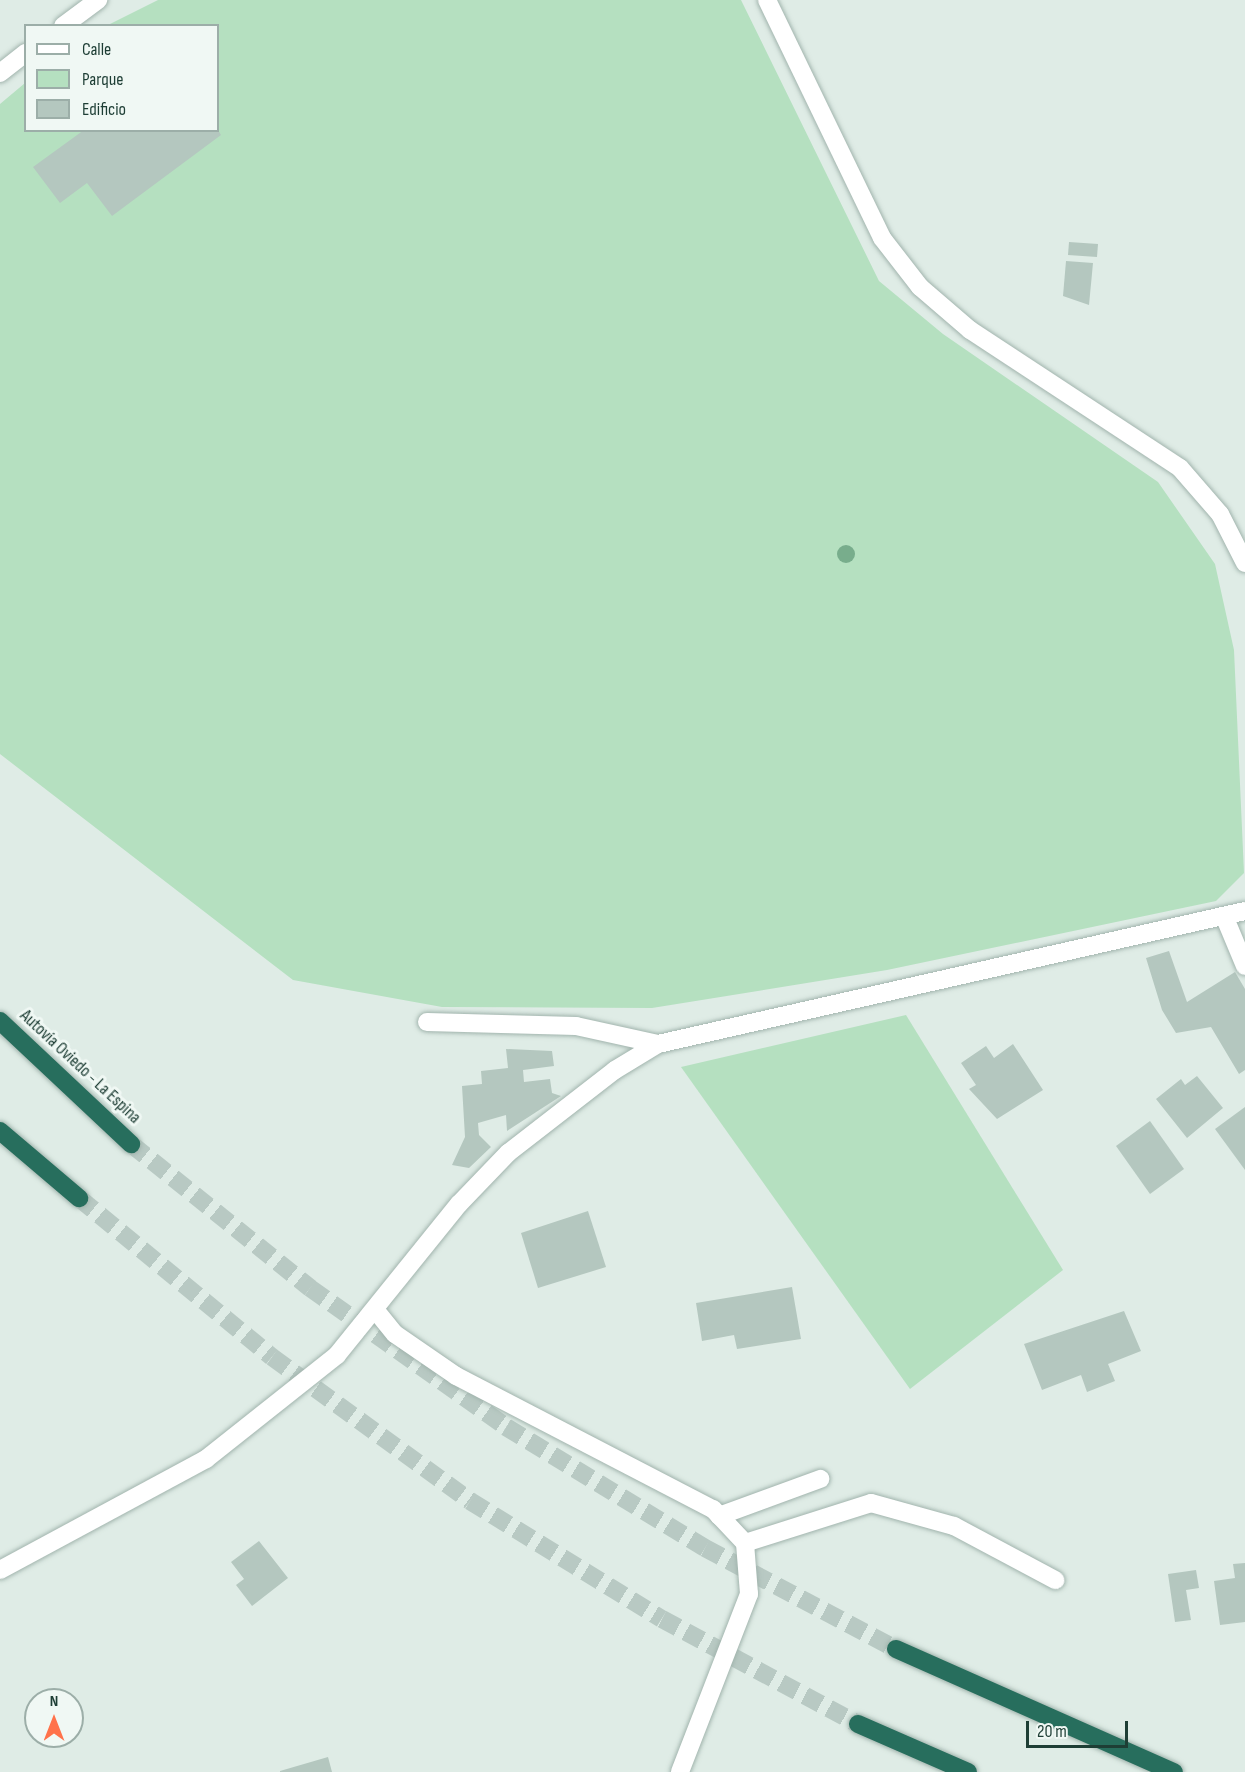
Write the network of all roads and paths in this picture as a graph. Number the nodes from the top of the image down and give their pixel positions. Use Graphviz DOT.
graph roads {
  1 [pos="98,0"];
  2 [pos="766,0"];
  3 [pos="66,24"];
  4 [pos="24,55"];
  5 [pos="0,74"];
  6 [pos="1245,563"];
  7 [pos="1245,911"];
  8 [pos="1225,918"];
  9 [pos="1245,966"];
  10 [pos="0,1022"];
  11 [pos="426,1022"];
  12 [pos="658,1044"];
  13 [pos="0,1131"];
  14 [pos="131,1144"];
  15 [pos="79,1198"];
  16 [pos="377,1312"];
  17 [pos="820,1479"];
  18 [pos="720,1516"];
  19 [pos="745,1543"];
  20 [pos="0,1570"];
  21 [pos="1054,1580"];
  22 [pos="896,1649"];
  23 [pos="858,1724"];
  24 [pos="680,1772"];
  25 [pos="968,1772"];
  26 [pos="1174,1772"];
  1 -- 3 [label="street"];
  2 -- 6 [label="street"];
  4 -- 5 [label="street"];
  7 -- 8 [label="street"];
  8 -- 9 [label="street"];
  8 -- 12 [label="street"];
  10 -- 14 [label="highway, Autovía Oviedo - La Espina"];
  11 -- 12 [label="street"];
  12 -- 16 [label="street"];
  13 -- 15 [label="highway"];
  16 -- 18 [label="street"];
  16 -- 20 [label="street"];
  17 -- 18 [label="street"];
  18 -- 19 [label="street"];
  19 -- 21 [label="street"];
  19 -- 24 [label="street"];
  22 -- 26 [label="highway"];
  23 -- 25 [label="highway"];
}
